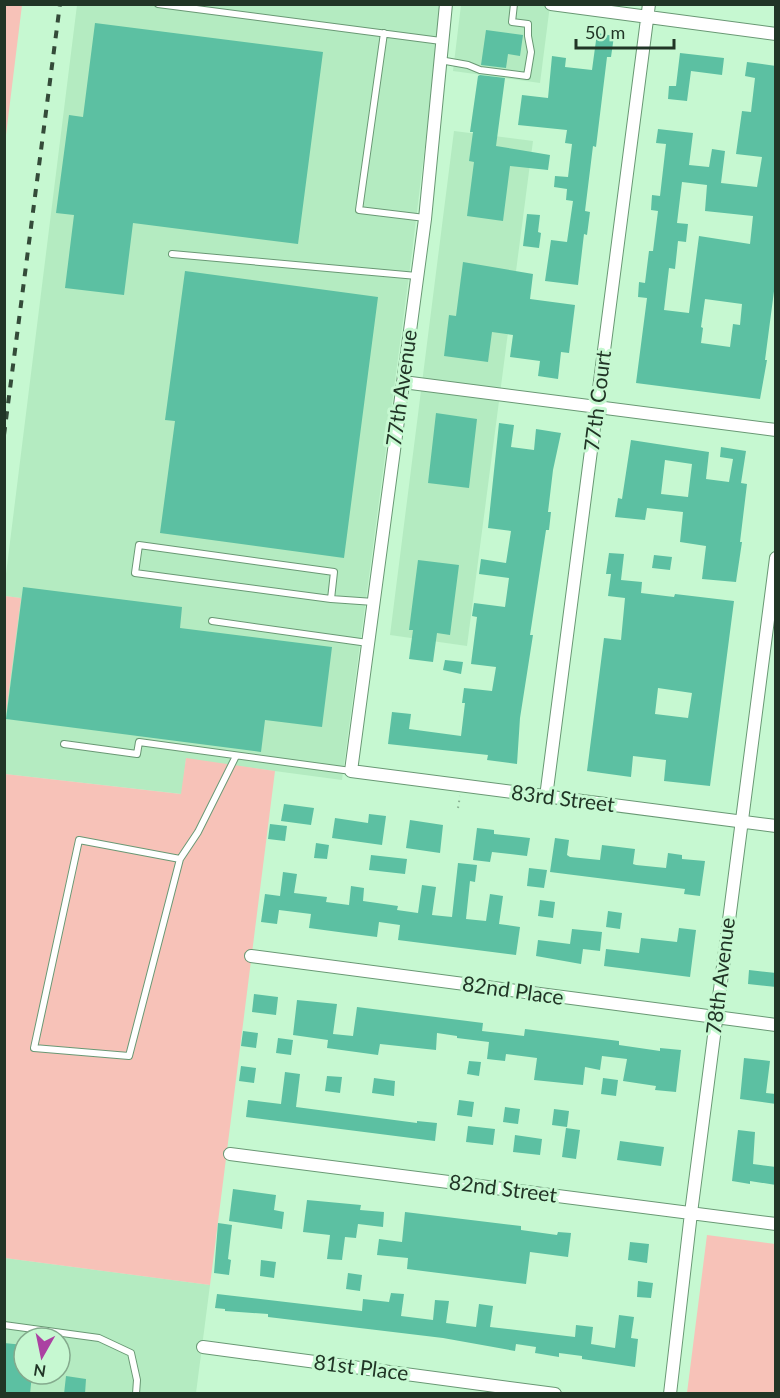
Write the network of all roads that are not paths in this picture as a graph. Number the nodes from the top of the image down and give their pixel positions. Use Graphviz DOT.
graph roads {
  1 [pos="158,4"];
  2 [pos="446,4"];
  3 [pos="514,4"];
  4 [pos="551,4"];
  5 [pos="648,4"];
  6 [pos="647,18"];
  7 [pos="384,33"];
  8 [pos="776,34"];
  9 [pos="441,41"];
  10 [pos="440,60"];
  11 [pos="425,219"];
  12 [pos="172,254"];
  13 [pos="417,276"];
  14 [pos="403,382"];
  15 [pos="597,408"];
  16 [pos="776,430"];
  17 [pos="776,558"];
  18 [pos="331,599"];
  19 [pos="375,602"];
  20 [pos="212,621"];
  21 [pos="369,643"];
  22 [pos="64,744"];
  23 [pos="236,756"];
  24 [pos="351,771"];
  25 [pos="546,798"];
  26 [pos="740,821"];
  27 [pos="776,826"];
  28 [pos="180,859"];
  29 [pos="251,956"];
  30 [pos="716,1018"];
  31 [pos="776,1025"];
  32 [pos="230,1154"];
  33 [pos="690,1213"];
  34 [pos="776,1224"];
  35 [pos="4,1325"];
  36 [pos="203,1347"];
  37 [pos="136,1394"];
  38 [pos="555,1394"];
  39 [pos="670,1394"];
  1 -- 7 [label="lane"];
  2 -- 9 [label="street, 77th Avenue"];
  3 -- 10 [label="lane"];
  4 -- 6 [label="street"];
  5 -- 6 [label="street, 77th Court"];
  6 -- 8 [label="street"];
  6 -- 15 [label="street, 77th Court"];
  7 -- 9 [label="lane"];
  7 -- 11 [label="lane"];
  9 -- 10 [label="street, 77th Avenue"];
  10 -- 11 [label="street, 77th Avenue"];
  11 -- 13 [label="street, 77th Avenue"];
  12 -- 13 [label="lane"];
  13 -- 14 [label="street, 77th Avenue"];
  14 -- 15 [label="street"];
  14 -- 19 [label="street, 77th Avenue"];
  15 -- 16 [label="street"];
  15 -- 25 [label="street, 77th Court"];
  17 -- 26 [label="street, 78th Avenue"];
  18 -- 18 [label="lane"];
  18 -- 19 [label="lane"];
  19 -- 21 [label="street, 77th Avenue"];
  20 -- 21 [label="lane"];
  21 -- 24 [label="street, 77th Avenue"];
  22 -- 23 [label="lane"];
  23 -- 24 [label="lane"];
  23 -- 28 [label="lane"];
  24 -- 25 [label="street, 83rd Street"];
  25 -- 26 [label="street, 83rd Street"];
  26 -- 27 [label="street, 83rd Street"];
  26 -- 30 [label="street, 78th Avenue"];
  28 -- 28 [label="lane"];
  29 -- 30 [label="street, 82nd Place"];
  30 -- 31 [label="street, 82nd Place"];
  30 -- 33 [label="street, 78th Avenue"];
  32 -- 33 [label="street, 82nd Street"];
  33 -- 34 [label="street, 82nd Street"];
  33 -- 39 [label="street, 78th Avenue"];
  35 -- 37 [label="lane"];
  36 -- 38 [label="street, 81st Place"];
}
